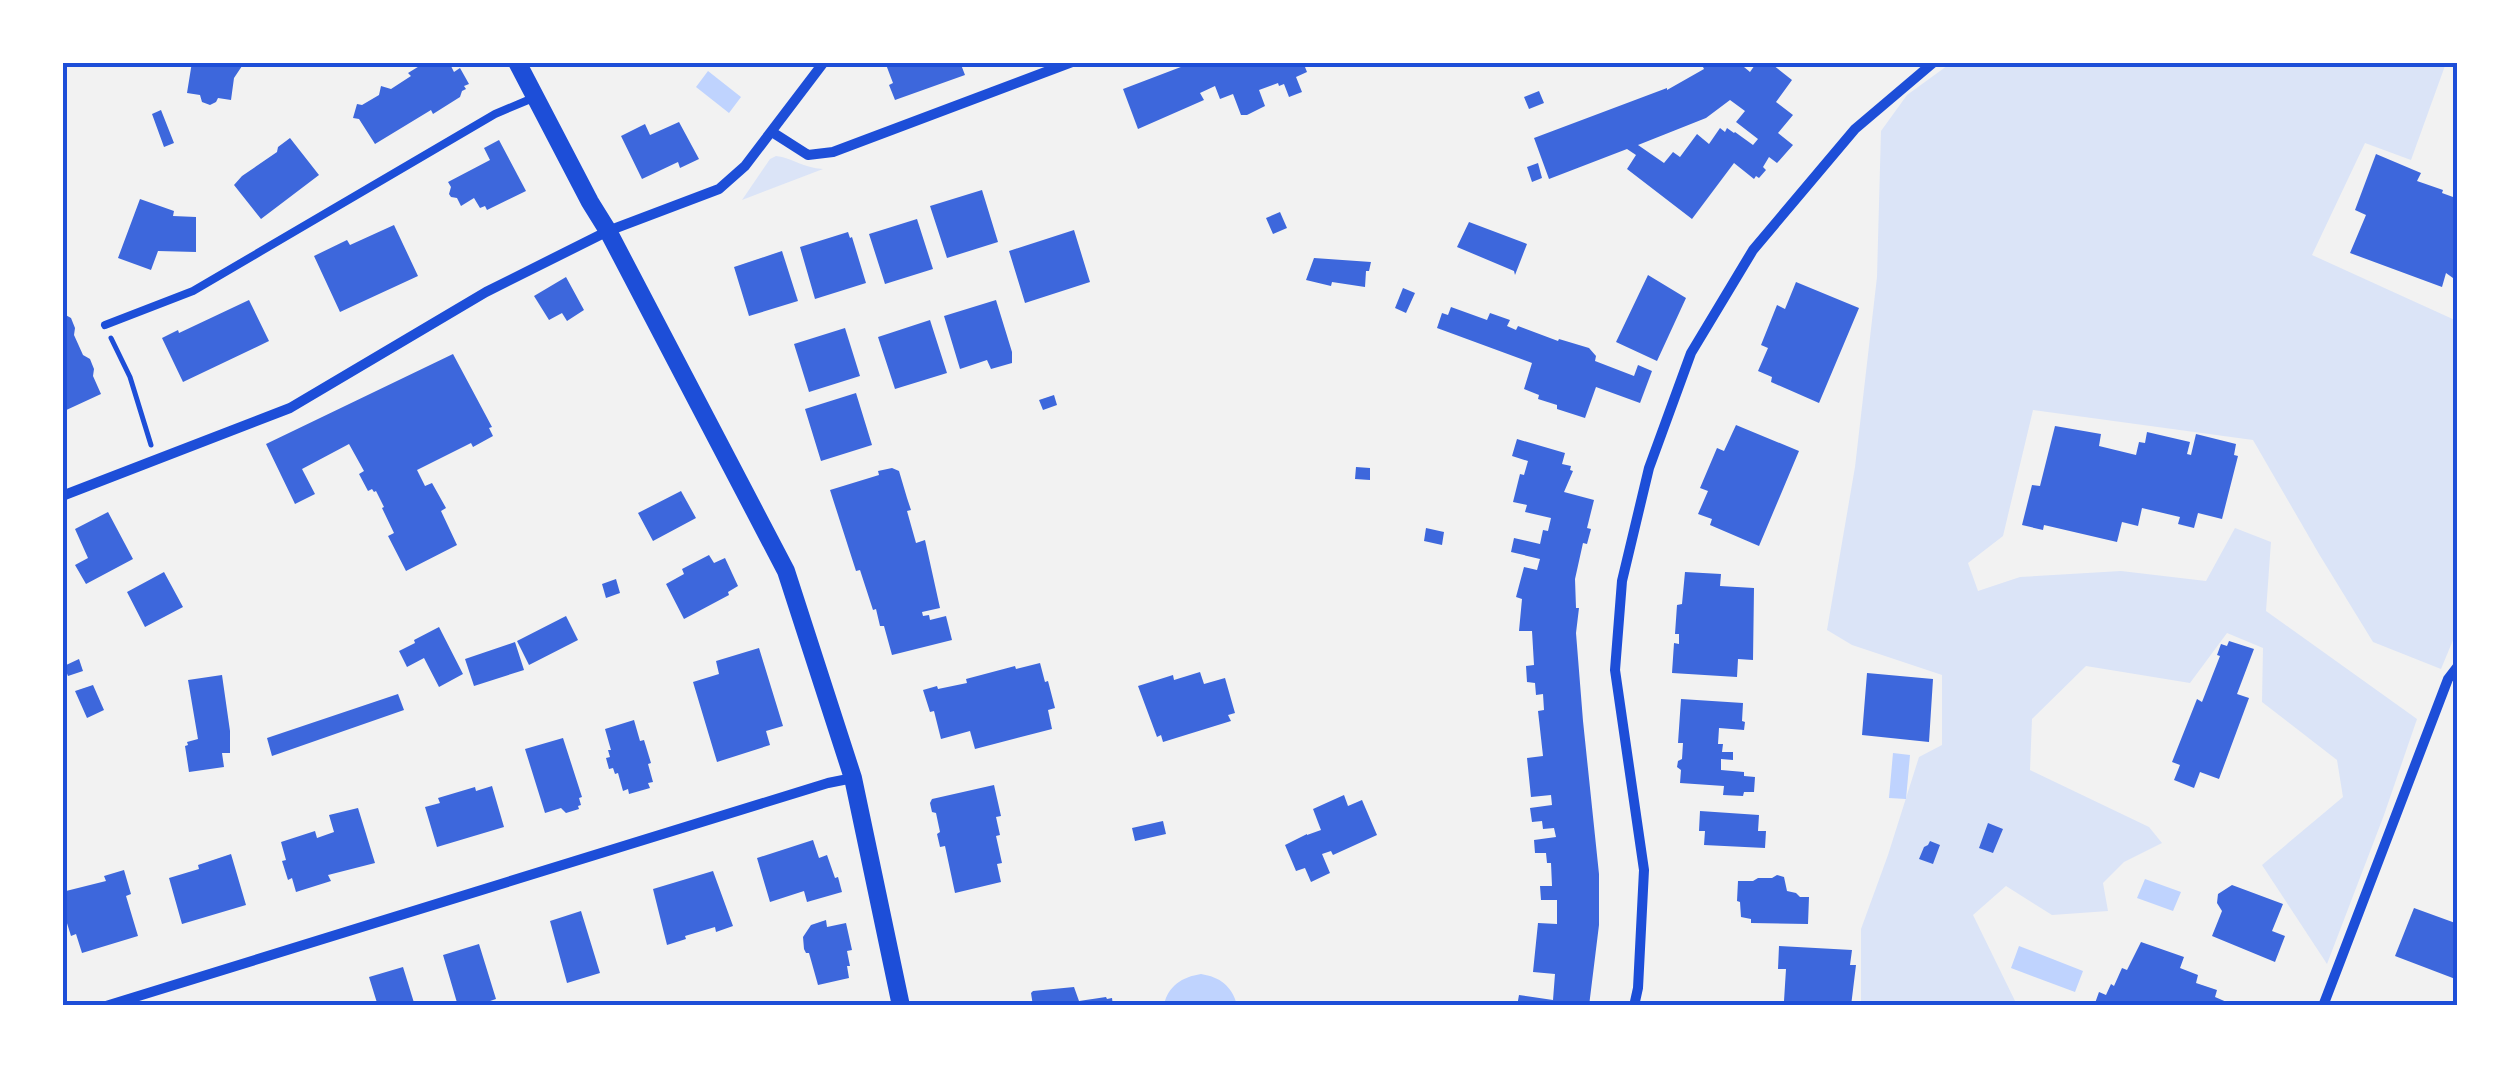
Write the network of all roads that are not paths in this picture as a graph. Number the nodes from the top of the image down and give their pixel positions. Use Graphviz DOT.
graph roads {
  1 [pos="517,62"];
  2 [pos="824,62"];
  3 [pos="1072,62"];
  4 [pos="1934,62"];
  5 [pos="536,96"];
  6 [pos="772,132"];
  7 [pos="608,231"];
  8 [pos="105,325"];
  9 [pos="62,496"];
  10 [pos="2458,666"];
  11 [pos="853,778"];
  12 [pos="106,1006"];
  13 [pos="902,1006"];
  14 [pos="1634,1006"];
  15 [pos="2324,1006"];
  1 -- 5 [label="street"];
  2 -- 6 [label="street"];
  3 -- 6 [label="street"];
  4 -- 14 [label="street"];
  5 -- 7 [label="street"];
  5 -- 8 [label="lane"];
  6 -- 7 [label="street"];
  7 -- 9 [label="street"];
  7 -- 11 [label="street"];
  10 -- 15 [label="street"];
  11 -- 12 [label="street"];
  11 -- 13 [label="street"];
}
